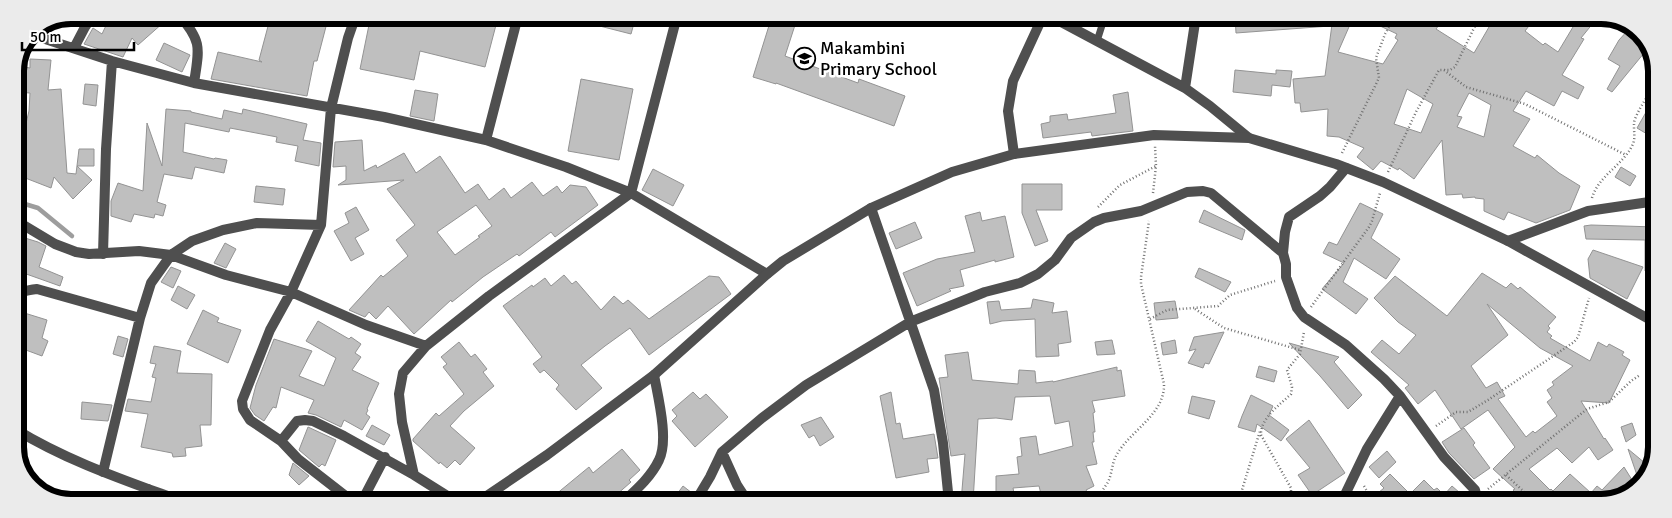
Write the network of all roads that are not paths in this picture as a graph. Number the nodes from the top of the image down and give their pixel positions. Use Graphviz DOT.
graph roads {
  1 [pos="86,24"];
  2 [pos="185,24"];
  3 [pos="353,24"];
  4 [pos="516,24"];
  5 [pos="674,24"];
  6 [pos="1039,24"];
  7 [pos="1065,24"];
  8 [pos="1102,24"];
  9 [pos="1195,24"];
  10 [pos="39,37"];
  11 [pos="1097,41"];
  12 [pos="74,48"];
  13 [pos="112,61"];
  14 [pos="194,83"];
  15 [pos="1184,88"];
  16 [pos="331,108"];
  17 [pos="1249,138"];
  18 [pos="486,140"];
  19 [pos="1014,154"];
  20 [pos="1341,166"];
  21 [pos="630,193"];
  22 [pos="1648,202"];
  23 [pos="871,208"];
  24 [pos="24,225"];
  25 [pos="321,225"];
  26 [pos="1508,241"];
  27 [pos="1283,253"];
  28 [pos="103,254"];
  29 [pos="171,255"];
  30 [pos="767,274"];
  31 [pos="24,291"];
  32 [pos="291,292"];
  33 [pos="140,318"];
  34 [pos="1648,318"];
  35 [pos="910,322"];
  36 [pos="426,346"];
  37 [pos="654,375"];
  38 [pos="1400,396"];
  39 [pos="24,434"];
  40 [pos="281,441"];
  41 [pos="722,452"];
  42 [pos="384,457"];
  43 [pos="103,472"];
  44 [pos="414,474"];
  45 [pos="148,489"];
  46 [pos="147,494"];
  47 [pos="162,494"];
  48 [pos="343,494"];
  49 [pos="366,494"];
  50 [pos="445,494"];
  51 [pos="490,494"];
  52 [pos="632,494"];
  53 [pos="700,494"];
  54 [pos="743,494"];
  55 [pos="948,494"];
  56 [pos="1345,494"];
  57 [pos="1475,494"];
  1 -- 12 [label="street"];
  2 -- 14 [label="street"];
  3 -- 16 [label="street"];
  4 -- 18 [label="street"];
  5 -- 21 [label="street"];
  6 -- 19 [label="street"];
  7 -- 11 [label="street"];
  8 -- 11 [label="lane"];
  9 -- 15 [label="street"];
  10 -- 12 [label="street"];
  11 -- 15 [label="street"];
  12 -- 13 [label="street"];
  13 -- 14 [label="street"];
  13 -- 28 [label="street"];
  14 -- 16 [label="street"];
  15 -- 17 [label="street"];
  16 -- 18 [label="street"];
  16 -- 25 [label="street"];
  17 -- 19 [label="street"];
  17 -- 20 [label="street"];
  18 -- 21 [label="street"];
  19 -- 23 [label="street"];
  20 -- 26 [label="street"];
  20 -- 27 [label="street"];
  21 -- 30 [label="street"];
  21 -- 36 [label="street"];
  22 -- 26 [label="street"];
  23 -- 30 [label="street"];
  23 -- 35 [label="street"];
  24 -- 28 [label="street"];
  25 -- 29 [label="street"];
  25 -- 32 [label="street"];
  26 -- 34 [label="street"];
  27 -- 35 [label="street"];
  27 -- 38 [label="street"];
  28 -- 29 [label="street"];
  29 -- 32 [label="street"];
  29 -- 33 [label="street"];
  30 -- 37 [label="street"];
  31 -- 33 [label="street"];
  32 -- 36 [label="street"];
  32 -- 40 [label="street"];
  33 -- 43 [label="street"];
  35 -- 41 [label="street"];
  35 -- 55 [label="street"];
  36 -- 44 [label="street"];
  37 -- 51 [label="street"];
  37 -- 52 [label="street"];
  38 -- 56 [label="street"];
  38 -- 57 [label="street"];
  39 -- 43 [label="street"];
  40 -- 42 [label="street"];
  40 -- 48 [label="street"];
  41 -- 53 [label="street"];
  41 -- 54 [label="street"];
  42 -- 44 [label="street"];
  42 -- 49 [label="street"];
  43 -- 45 [label="street"];
  44 -- 50 [label="street"];
  45 -- 46 [label="street"];
  45 -- 47 [label="street"];
}
